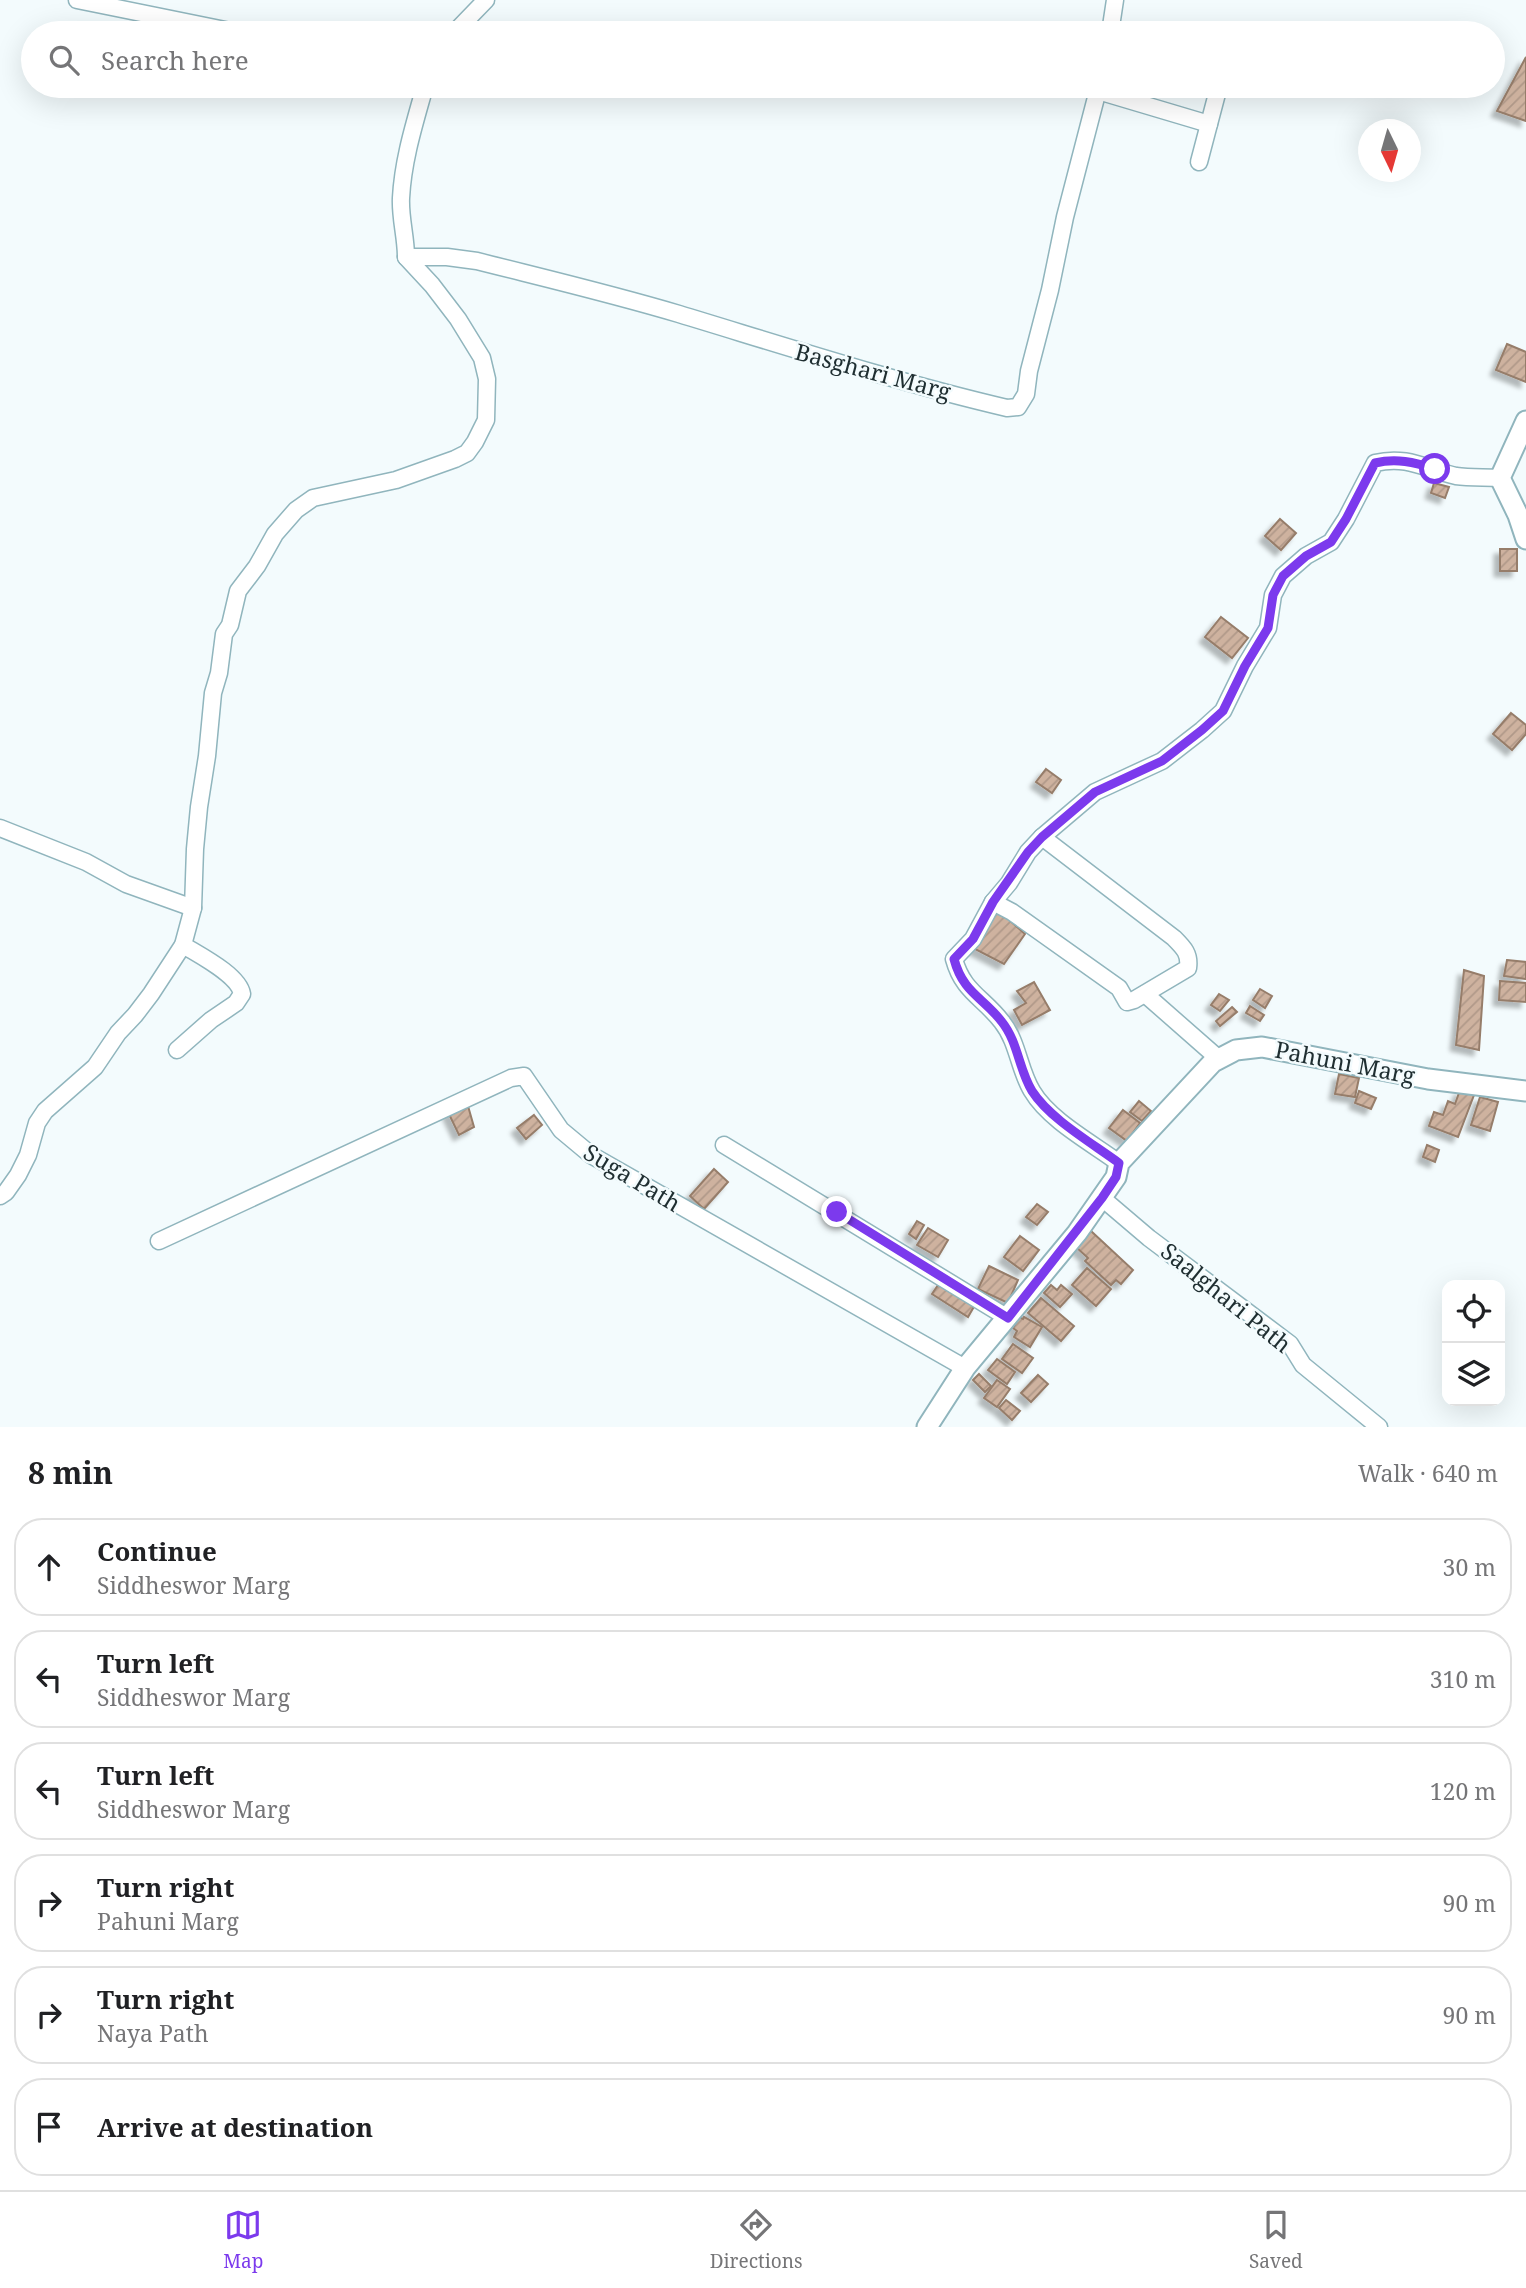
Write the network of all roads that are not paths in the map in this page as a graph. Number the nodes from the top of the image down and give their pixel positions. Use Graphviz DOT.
graph roads {
  1 [pos="77,0"];
  2 [pos="486,0"];
  3 [pos="1115,0"];
  4 [pos="181,21"];
  5 [pos="466,21"];
  6 [pos="1112,21"];
  7 [pos="422,98"];
  8 [pos="1095,98"];
  9 [pos="1129,98"];
  10 [pos="1216,98"];
  11 [pos="1209,124"];
  12 [pos="1199,162"];
  13 [pos="406,257"];
  14 [pos="1526,421"];
  15 [pos="1500,478"];
  16 [pos="1526,539"];
  17 [pos="0,828"];
  18 [pos="1042,837"];
  19 [pos="993,902"];
  20 [pos="193,908"];
  21 [pos="183,945"];
  22 [pos="1145,994"];
  23 [pos="177,1050"];
  24 [pos="1219,1059"];
  25 [pos="1526,1091"];
  26 [pos="724,1145"];
  27 [pos="1119,1163"];
  28 [pos="0,1196"];
  29 [pos="1102,1198"];
  30 [pos="159,1241"];
  31 [pos="1008,1318"];
  32 [pos="965,1368"];
  33 [pos="927,1427"];
  34 [pos="1379,1427"];
  1 -- 4 [label="street"];
  2 -- 5 [label="street"];
  3 -- 6 [label="street"];
  7 -- 13 [label="street"];
  8 -- 13 [label="street, Basghari Marg"];
  9 -- 11 [label="street"];
  10 -- 11 [label="street"];
  11 -- 12 [label="street"];
  13 -- 20 [label="street"];
  14 -- 15 [label="street"];
  15 -- 16 [label="street"];
  15 -- 18 [label="street"];
  17 -- 20 [label="street"];
  18 -- 19 [label="street"];
  18 -- 22 [label="street"];
  19 -- 22 [label="street"];
  19 -- 27 [label="street"];
  20 -- 21 [label="street"];
  21 -- 23 [label="street"];
  21 -- 28 [label="street"];
  22 -- 24 [label="street"];
  24 -- 25 [label="street, Pahuni Marg"];
  24 -- 27 [label="street, Pahuni Marg"];
  26 -- 31 [label="street"];
  27 -- 29 [label="street, Pahuni Marg"];
  29 -- 31 [label="street, Pahuni Marg"];
  29 -- 34 [label="street, Saalghari Path"];
  30 -- 32 [label="street, Suga Path"];
  31 -- 32 [label="street, Pahuni Marg"];
  32 -- 33 [label="street, Pahuni Marg"];
}
